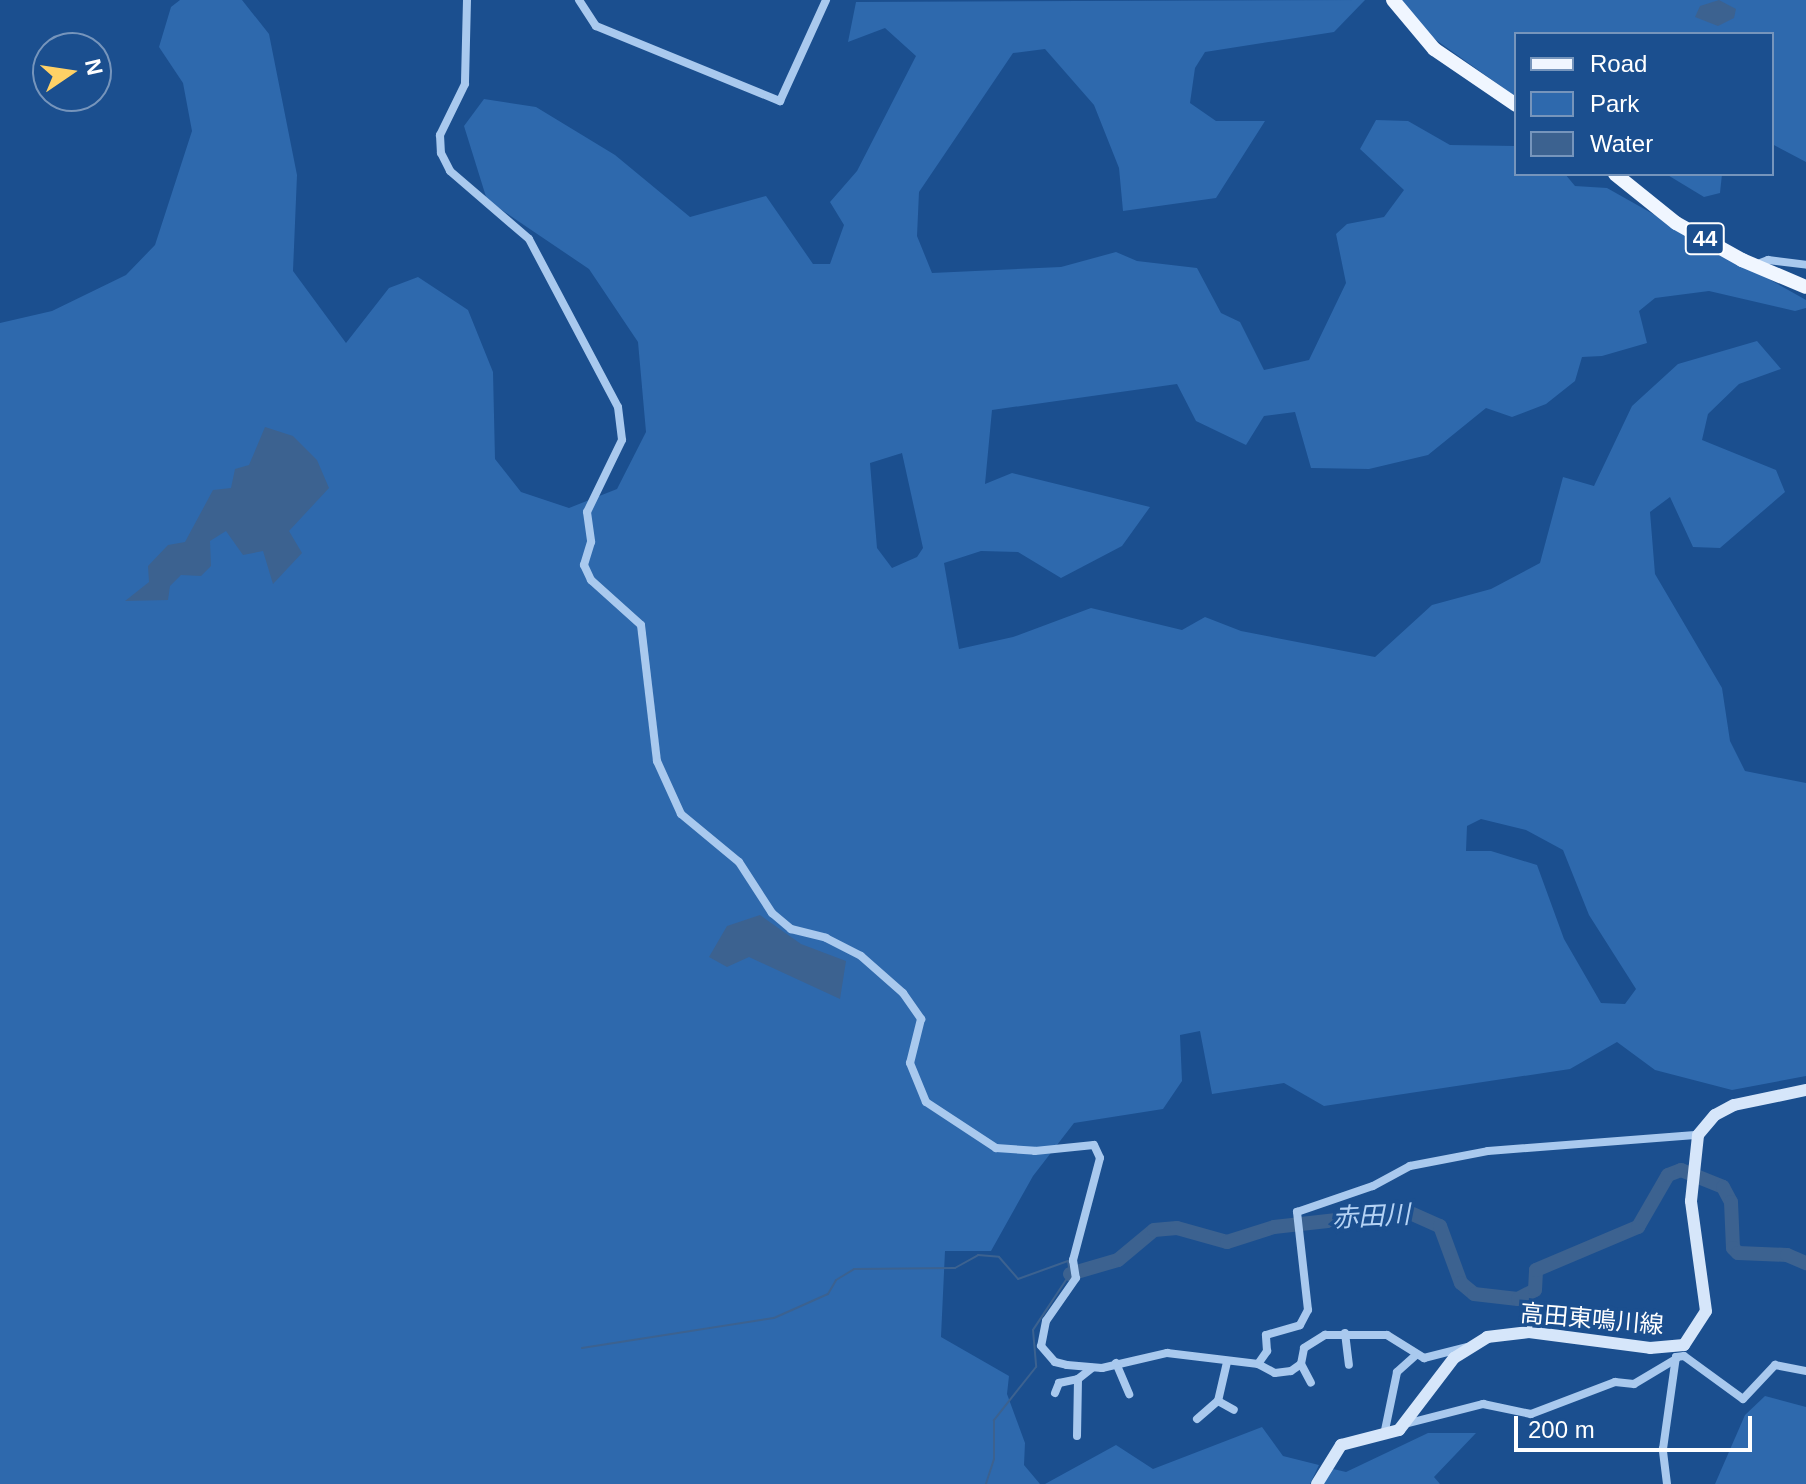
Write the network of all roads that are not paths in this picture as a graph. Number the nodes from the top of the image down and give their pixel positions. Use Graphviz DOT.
graph roads {
  1 [pos="467,0"];
  2 [pos="579,0"];
  3 [pos="826,0"];
  4 [pos="1393,0"];
  5 [pos="1514,104"];
  6 [pos="1617,176"];
  7 [pos="1754,265"];
  8 [pos="1806,265"];
  9 [pos="1806,287"];
  10 [pos="1806,1090"];
  11 [pos="1698,1135"];
  12 [pos="1345,1333"];
  13 [pos="1468,1347"];
  14 [pos="1677,1355"];
  15 [pos="1415,1356"];
  16 [pos="1227,1362"];
  17 [pos="1116,1363"];
  18 [pos="1258,1364"];
  19 [pos="1301,1364"];
  20 [pos="1349,1365"];
  21 [pos="1093,1368"];
  22 [pos="1806,1371"];
  23 [pos="1078,1379"];
  24 [pos="1311,1383"];
  25 [pos="1055,1393"];
  26 [pos="1129,1394"];
  27 [pos="1218,1401"];
  28 [pos="1234,1410"];
  29 [pos="1197,1419"];
  30 [pos="1405,1424"];
  31 [pos="1077,1436"];
  32 [pos="1384,1436"];
  33 [pos="1317,1484"];
  34 [pos="1667,1484"];
  1 -- 21 [label="street"];
  2 -- 3 [label="street"];
  4 -- 5 [label="main road"];
  6 -- 7 [label="main road, 44"];
  7 -- 8 [label="street"];
  7 -- 9 [label="main road, 44"];
  10 -- 11 [label="main road"];
  11 -- 14 [label="main road, 高田東鳴川線"];
  11 -- 18 [label="street"];
  12 -- 15 [label="street"];
  12 -- 19 [label="street"];
  12 -- 20 [label="street"];
  13 -- 14 [label="main road, 高田東鳴川線"];
  13 -- 15 [label="street"];
  13 -- 30 [label="main road, 高田東鳴川線"];
  14 -- 22 [label="street"];
  14 -- 30 [label="street"];
  14 -- 34 [label="street"];
  15 -- 32 [label="street"];
  16 -- 17 [label="street"];
  16 -- 18 [label="street"];
  16 -- 27 [label="street"];
  17 -- 21 [label="street"];
  17 -- 26 [label="street"];
  18 -- 19 [label="street"];
  19 -- 24 [label="street"];
  21 -- 23 [label="street"];
  23 -- 25 [label="street"];
  23 -- 31 [label="street"];
  27 -- 28 [label="street"];
  27 -- 29 [label="street"];
  30 -- 32 [label="main road, 高田東鳴川線"];
  32 -- 33 [label="main road, 高田東鳴川線"];
}
